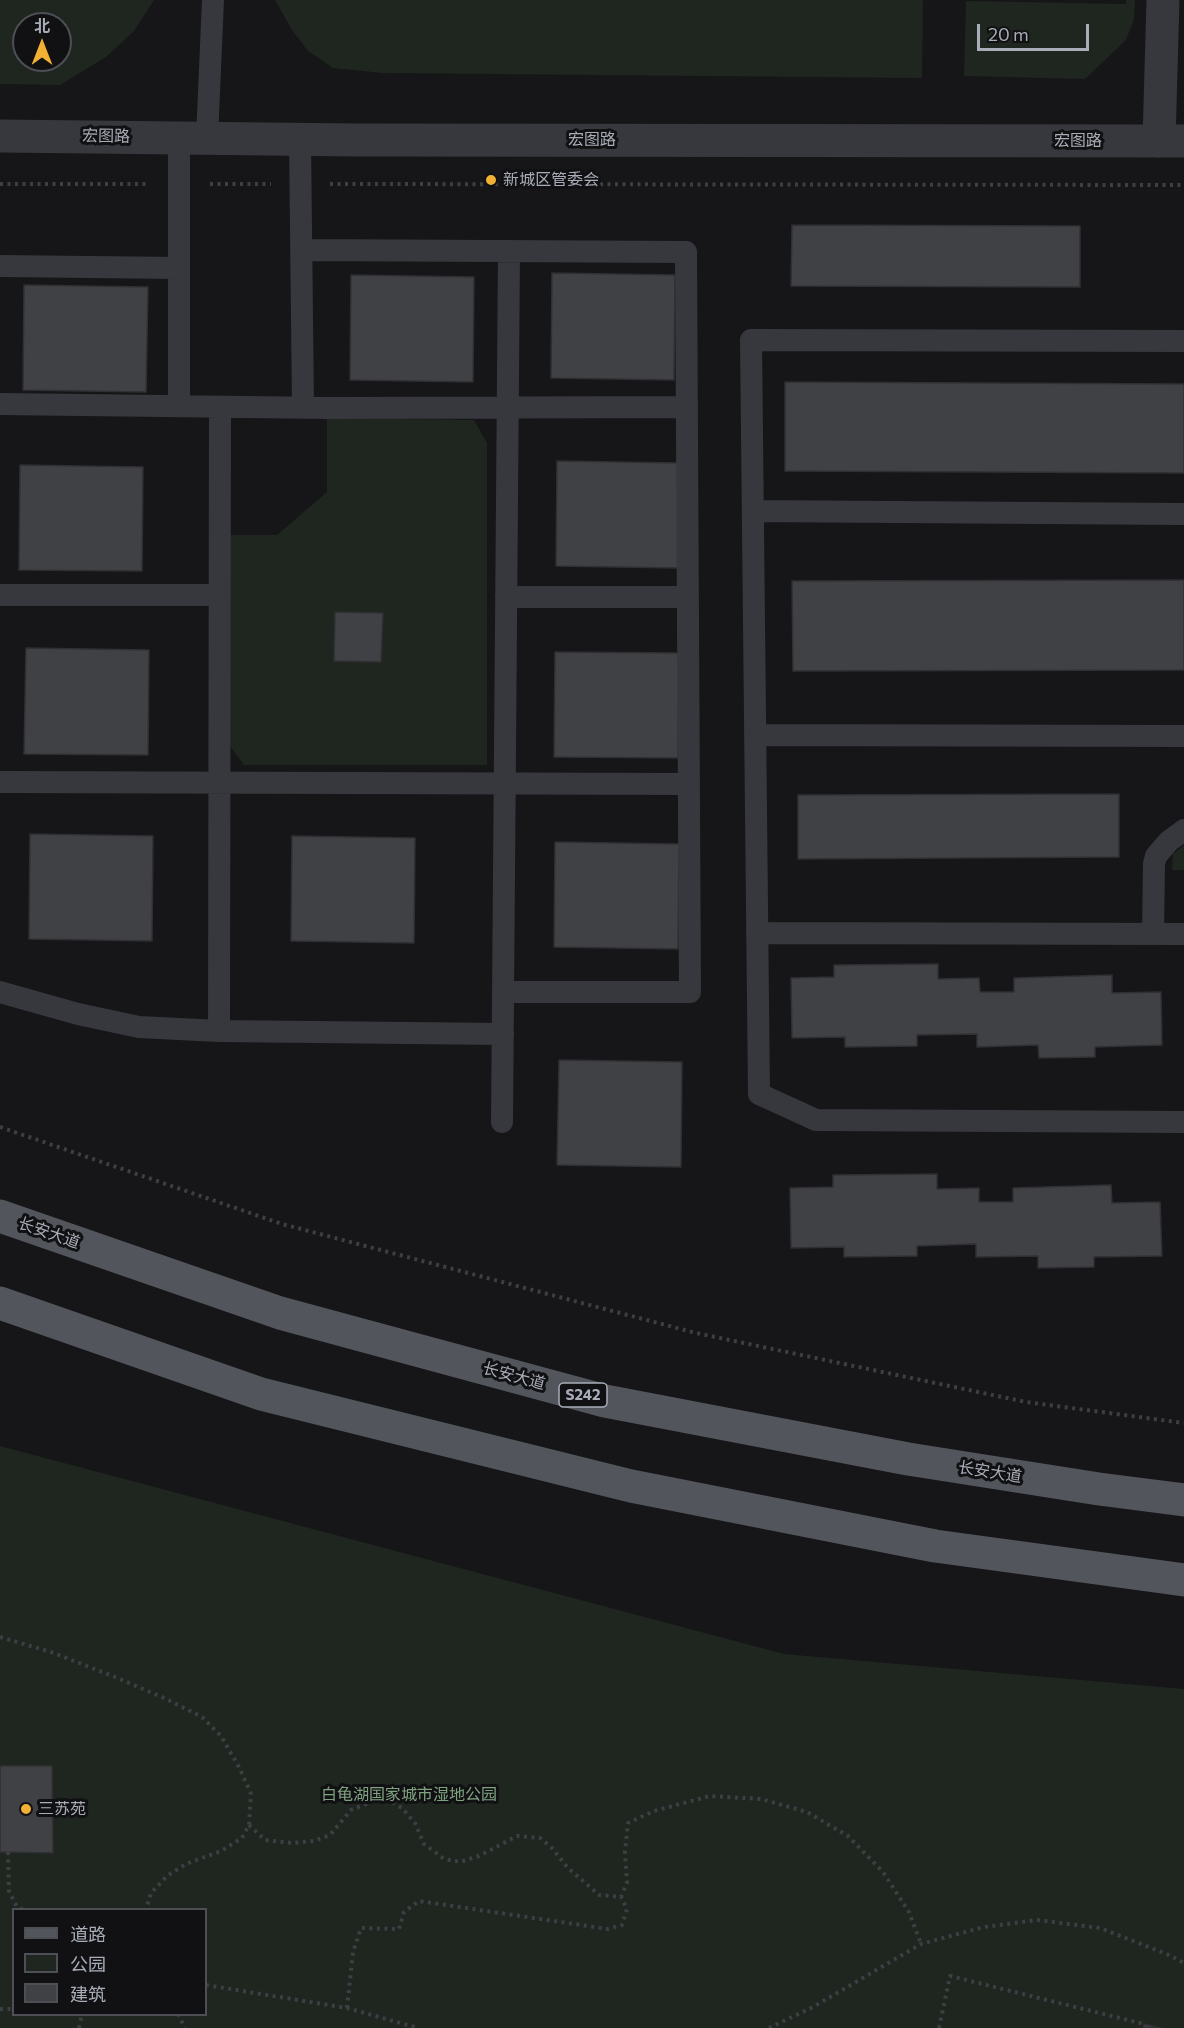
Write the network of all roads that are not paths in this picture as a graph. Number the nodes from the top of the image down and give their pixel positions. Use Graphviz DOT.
graph roads {
  1 [pos="213,0"];
  2 [pos="1163,0"];
  3 [pos="0,136"];
  4 [pos="193,137"];
  5 [pos="300,139"];
  6 [pos="1172,141"];
  7 [pos="302,250"];
  8 [pos="509,251"];
  9 [pos="0,266"];
  10 [pos="179,268"];
  11 [pos="1184,341"];
  12 [pos="0,404"];
  13 [pos="179,406"];
  14 [pos="220,406"];
  15 [pos="303,407"];
  16 [pos="508,407"];
  17 [pos="687,407"];
  18 [pos="753,511"];
  19 [pos="1184,514"];
  20 [pos="0,595"];
  21 [pos="219,595"];
  22 [pos="506,597"];
  23 [pos="688,597"];
  24 [pos="755,735"];
  25 [pos="1184,736"];
  26 [pos="0,782"];
  27 [pos="219,783"];
  28 [pos="505,784"];
  29 [pos="688,784"];
  30 [pos="1184,830"];
  31 [pos="757,933"];
  32 [pos="1153,934"];
  33 [pos="1184,934"];
  34 [pos="0,992"];
  35 [pos="503,992"];
  36 [pos="219,1031"];
  37 [pos="503,1034"];
  38 [pos="502,1122"];
  39 [pos="1184,1122"];
  40 [pos="0,1216"];
  41 [pos="0,1303"];
  42 [pos="1184,1500"];
  43 [pos="1184,1580"];
  1 -- 4 [label="lane"];
  2 -- 6 [label="street"];
  3 -- 4 [label="street, 宏图路"];
  4 -- 5 [label="street, 宏图路"];
  4 -- 10 [label="lane"];
  5 -- 6 [label="street, 宏图路"];
  5 -- 7 [label="lane"];
  7 -- 8 [label="lane"];
  7 -- 15 [label="lane"];
  8 -- 16 [label="lane"];
  8 -- 17 [label="lane"];
  9 -- 10 [label="lane"];
  10 -- 13 [label="lane"];
  11 -- 18 [label="lane"];
  12 -- 13 [label="lane"];
  13 -- 14 [label="lane"];
  14 -- 15 [label="lane"];
  14 -- 21 [label="lane"];
  15 -- 16 [label="lane"];
  16 -- 17 [label="lane"];
  16 -- 22 [label="lane"];
  17 -- 23 [label="lane"];
  18 -- 19 [label="lane"];
  18 -- 24 [label="lane"];
  20 -- 21 [label="lane"];
  21 -- 27 [label="lane"];
  22 -- 23 [label="lane"];
  22 -- 28 [label="lane"];
  23 -- 29 [label="lane"];
  24 -- 25 [label="lane"];
  24 -- 31 [label="lane"];
  26 -- 27 [label="lane"];
  27 -- 28 [label="lane"];
  27 -- 36 [label="lane"];
  28 -- 29 [label="lane"];
  28 -- 35 [label="lane"];
  29 -- 35 [label="lane"];
  30 -- 32 [label="lane"];
  31 -- 32 [label="lane"];
  31 -- 39 [label="lane"];
  32 -- 33 [label="lane"];
  34 -- 36 [label="lane"];
  35 -- 37 [label="lane"];
  36 -- 37 [label="lane"];
  37 -- 38 [label="lane"];
  40 -- 42 [label="main road, 长安大道 / S242"];
  41 -- 43 [label="main road"];
}
